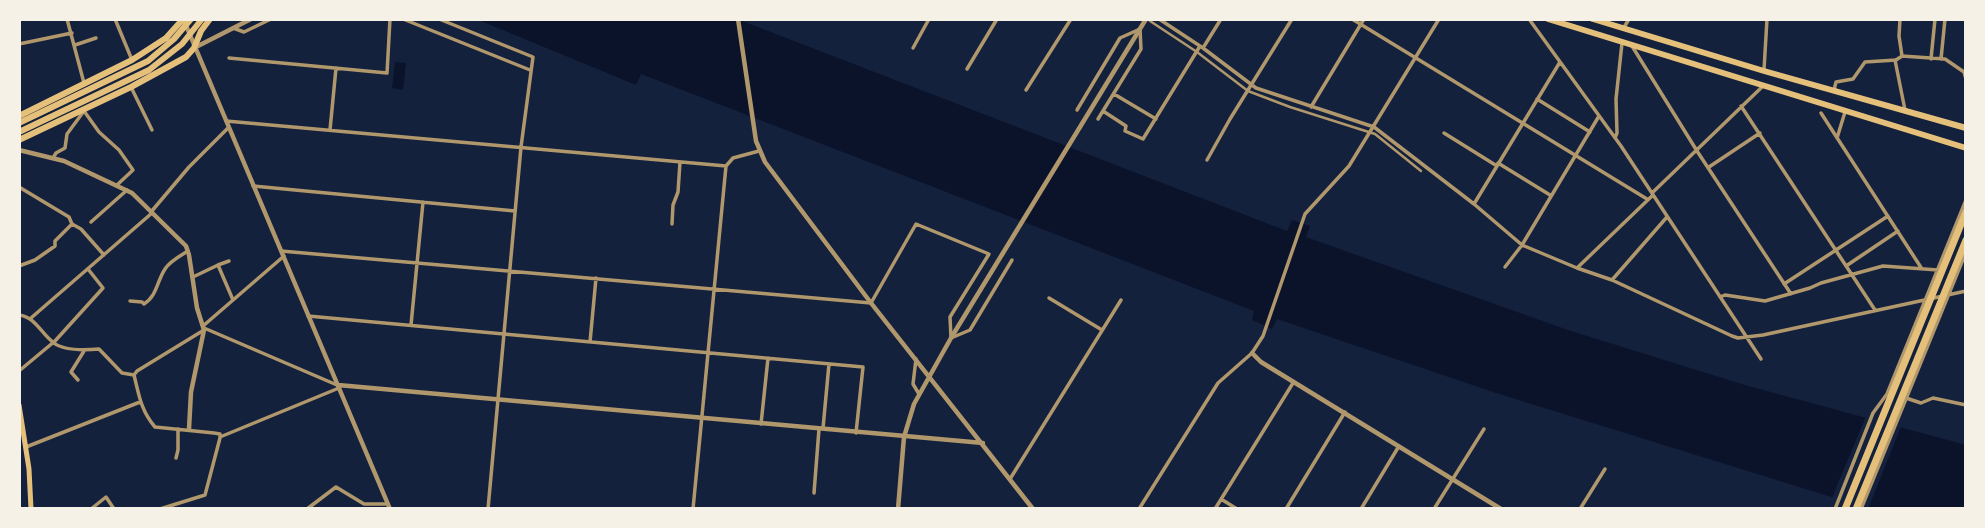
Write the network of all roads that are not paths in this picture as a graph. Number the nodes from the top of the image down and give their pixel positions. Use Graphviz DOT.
graph roads {
  1 [pos="67,19"];
  2 [pos="115,19"];
  3 [pos="183,19"];
  4 [pos="191,19"];
  5 [pos="202,19"];
  6 [pos="210,19"];
  7 [pos="251,19"];
  8 [pos="271,19"];
  9 [pos="390,19"];
  10 [pos="402,19"];
  11 [pos="439,19"];
  12 [pos="738,19"];
  13 [pos="929,19"];
  14 [pos="997,19"];
  15 [pos="1071,19"];
  16 [pos="1159,19"];
  17 [pos="1221,19"];
  18 [pos="1292,19"];
  19 [pos="1352,19"];
  20 [pos="1364,19"];
  21 [pos="1439,19"];
  22 [pos="1529,19"];
  23 [pos="1548,19"];
  24 [pos="1593,19"];
  25 [pos="1629,19"];
  26 [pos="1767,19"];
  27 [pos="1900,19"];
  28 [pos="1935,19"];
  29 [pos="1945,19"];
  30 [pos="1148,20"];
  31 [pos="1361,25"];
  32 [pos="233,28"];
  33 [pos="1140,29"];
  34 [pos="1623,29"];
  35 [pos="72,33"];
  36 [pos="96,38"];
  37 [pos="1622,41"];
  38 [pos="19,44"];
  39 [pos="1632,44"];
  40 [pos="75,45"];
  41 [pos="1202,47"];
  42 [pos="194,48"];
  43 [pos="913,48"];
  44 [pos="1197,52"];
  45 [pos="1902,57"];
  46 [pos="229,58"];
  47 [pos="1416,58"];
  48 [pos="1931,59"];
  49 [pos="1941,59"];
  50 [pos="132,60"];
  51 [pos="1895,60"];
  52 [pos="1560,62"];
  53 [pos="335,68"];
  54 [pos="967,69"];
  55 [pos="530,70"];
  56 [pos="1764,71"];
  57 [pos="1966,79"];
  58 [pos="85,85"];
  59 [pos="1252,86"];
  60 [pos="1764,86"];
  61 [pos="131,87"];
  62 [pos="1026,90"];
  63 [pos="1834,90"];
  64 [pos="1248,91"];
  65 [pos="1114,94"];
  66 [pos="1537,99"];
  67 [pos="1741,106"];
  68 [pos="1311,107"];
  69 [pos="1077,110"];
  70 [pos="1905,110"];
  71 [pos="84,111"];
  72 [pos="1103,111"];
  73 [pos="1845,112"];
  74 [pos="1821,113"];
  75 [pos="19,116"];
  76 [pos="1600,116"];
  77 [pos="1098,119"];
  78 [pos="1156,119"];
  79 [pos="225,121"];
  80 [pos="19,123"];
  81 [pos="1522,123"];
  82 [pos="1374,127"];
  83 [pos="228,128"];
  84 [pos="1966,128"];
  85 [pos="152,130"];
  86 [pos="330,130"];
  87 [pos="19,132"];
  88 [pos="1590,132"];
  89 [pos="1370,133"];
  90 [pos="1444,133"];
  91 [pos="1760,133"];
  92 [pos="1615,138"];
  93 [pos="1837,138"];
  94 [pos="19,140"];
  95 [pos="521,147"];
  96 [pos="1966,148"];
  97 [pos="19,150"];
  98 [pos="759,151"];
  99 [pos="1697,151"];
  100 [pos="1576,155"];
  101 [pos="53,158"];
  102 [pos="1207,160"];
  103 [pos="680,163"];
  104 [pos="1498,165"];
  105 [pos="726,166"];
  106 [pos="1708,167"];
  107 [pos="1421,171"];
  108 [pos="117,185"];
  109 [pos="253,186"];
  110 [pos="19,187"];
  111 [pos="127,190"];
  112 [pos="1652,194"];
  113 [pos="1551,195"];
  114 [pos="1647,199"];
  115 [pos="1966,200"];
  116 [pos="423,202"];
  117 [pos="1474,204"];
  118 [pos="515,211"];
  119 [pos="1966,212"];
  120 [pos="151,213"];
  121 [pos="1888,216"];
  122 [pos="1667,217"];
  123 [pos="91,222"];
  124 [pos="72,224"];
  125 [pos="672,224"];
  126 [pos="1898,231"];
  127 [pos="1966,240"];
  128 [pos="1522,245"];
  129 [pos="1836,249"];
  130 [pos="188,251"];
  131 [pos="1966,252"];
  132 [pos="282,254"];
  133 [pos="104,255"];
  134 [pos="229,261"];
  135 [pos="1012,261"];
  136 [pos="417,263"];
  137 [pos="19,265"];
  138 [pos="218,265"];
  139 [pos="1846,265"];
  140 [pos="1506,267"];
  141 [pos="1577,268"];
  142 [pos="88,269"];
  143 [pos="1923,269"];
  144 [pos="1938,270"];
  145 [pos="510,271"];
  146 [pos="1852,274"];
  147 [pos="193,276"];
  148 [pos="596,278"];
  149 [pos="1612,280"];
  150 [pos="1784,284"];
  151 [pos="715,289"];
  152 [pos="1966,291"];
  153 [pos="1790,294"];
  154 [pos="1948,295"];
  155 [pos="1049,298"];
  156 [pos="1720,298"];
  157 [pos="233,300"];
  158 [pos="1121,300"];
  159 [pos="1925,300"];
  160 [pos="130,301"];
  161 [pos="871,303"];
  162 [pos="1875,310"];
  163 [pos="19,315"];
  164 [pos="308,316"];
  165 [pos="31,318"];
  166 [pos="411,326"];
  167 [pos="204,328"];
  168 [pos="1102,330"];
  169 [pos="504,334"];
  170 [pos="1745,336"];
  171 [pos="951,338"];
  172 [pos="53,342"];
  173 [pos="590,342"];
  174 [pos="83,351"];
  175 [pos="709,352"];
  176 [pos="1252,353"];
  177 [pos="768,358"];
  178 [pos="916,359"];
  179 [pos="1761,359"];
  180 [pos="829,364"];
  181 [pos="19,371"];
  182 [pos="134,375"];
  183 [pos="929,376"];
  184 [pos="78,380"];
  185 [pos="1294,382"];
  186 [pos="339,387"];
  187 [pos="919,394"];
  188 [pos="1906,398"];
  189 [pos="498,400"];
  190 [pos="140,401"];
  191 [pos="19,405"];
  192 [pos="1966,405"];
  193 [pos="1345,412"];
  194 [pos="703,419"];
  195 [pos="761,424"];
  196 [pos="178,429"];
  197 [pos="189,429"];
  198 [pos="821,429"];
  199 [pos="1484,429"];
  200 [pos="856,433"];
  201 [pos="220,437"];
  202 [pos="904,437"];
  203 [pos="983,443"];
  204 [pos="1399,446"];
  205 [pos="26,447"];
  206 [pos="176,458"];
  207 [pos="1605,469"];
  208 [pos="1010,479"];
  209 [pos="1453,479"];
  210 [pos="814,493"];
  211 [pos="1221,499"];
  212 [pos="174,506"];
  213 [pos="389,506"];
  214 [pos="33,508"];
  215 [pos="91,509"];
  216 [pos="114,509"];
  217 [pos="159,509"];
  218 [pos="307,509"];
  219 [pos="488,509"];
  220 [pos="693,509"];
  221 [pos="898,509"];
  222 [pos="1033,509"];
  223 [pos="1139,509"];
  224 [pos="1215,509"];
  225 [pos="1237,509"];
  226 [pos="1286,509"];
  227 [pos="1361,509"];
  228 [pos="1434,509"];
  229 [pos="1501,509"];
  230 [pos="1580,509"];
  231 [pos="1835,509"];
  232 [pos="1845,509"];
  233 [pos="1858,509"];
  1 -- 35 [label="street"];
  2 -- 50 [label="street"];
  3 -- 42 [label="street"];
  3 -- 50 [label="main road"];
  4 -- 80 [label="main road"];
  5 -- 87 [label="main road"];
  6 -- 42 [label="main road"];
  7 -- 32 [label="street"];
  8 -- 32 [label="street"];
  9 -- 53 [label="street"];
  10 -- 55 [label="street"];
  11 -- 55 [label="street"];
  12 -- 98 [label="street"];
  13 -- 43 [label="street"];
  14 -- 54 [label="street"];
  15 -- 62 [label="street"];
  16 -- 41 [label="street"];
  17 -- 41 [label="street"];
  18 -- 59 [label="street"];
  19 -- 31 [label="street"];
  20 -- 31 [label="street"];
  21 -- 47 [label="street"];
  22 -- 52 [label="street"];
  23 -- 37 [label="main road"];
  24 -- 34 [label="main road"];
  25 -- 34 [label="street"];
  26 -- 56 [label="street"];
  27 -- 45 [label="street"];
  28 -- 48 [label="street"];
  29 -- 49 [label="street"];
  30 -- 33 [label="street"];
  30 -- 44 [label="street"];
  31 -- 47 [label="street"];
  31 -- 68 [label="street"];
  32 -- 42 [label="street"];
  33 -- 65 [label="street"];
  33 -- 69 [label="street"];
  33 -- 171 [label="street"];
  34 -- 56 [label="main road"];
  35 -- 38 [label="street"];
  35 -- 40 [label="street"];
  36 -- 40 [label="street"];
  37 -- 39 [label="main road"];
  37 -- 92 [label="street"];
  39 -- 60 [label="main road"];
  39 -- 99 [label="street"];
  40 -- 58 [label="street"];
  41 -- 44 [label="street"];
  41 -- 59 [label="street"];
  42 -- 50 [label="main road"];
  42 -- 61 [label="main road"];
  42 -- 79 [label="street"];
  44 -- 64 [label="street"];
  44 -- 78 [label="street"];
  45 -- 48 [label="street"];
  45 -- 51 [label="street"];
  46 -- 53 [label="street"];
  47 -- 81 [label="street"];
  47 -- 82 [label="street"];
  48 -- 49 [label="street"];
  49 -- 57 [label="street"];
  50 -- 58 [label="main road"];
  51 -- 63 [label="street"];
  51 -- 70 [label="street"];
  52 -- 66 [label="street"];
  52 -- 76 [label="street"];
  53 -- 86 [label="street"];
  55 -- 95 [label="street"];
  56 -- 63 [label="main road"];
  58 -- 75 [label="main road"];
  59 -- 64 [label="street"];
  59 -- 68 [label="street"];
  60 -- 67 [label="street"];
  60 -- 73 [label="main road"];
  61 -- 71 [label="main road"];
  61 -- 85 [label="street"];
  63 -- 70 [label="main road"];
  64 -- 89 [label="street"];
  64 -- 102 [label="street"];
  65 -- 72 [label="street"];
  65 -- 78 [label="street"];
  66 -- 81 [label="street"];
  66 -- 88 [label="street"];
  67 -- 91 [label="street"];
  67 -- 99 [label="street"];
  68 -- 82 [label="street"];
  70 -- 84 [label="main road"];
  71 -- 94 [label="main road"];
  71 -- 101 [label="street"];
  71 -- 108 [label="street"];
  72 -- 77 [label="street"];
  72 -- 78 [label="street"];
  73 -- 93 [label="street"];
  73 -- 96 [label="main road"];
  74 -- 93 [label="street"];
  76 -- 88 [label="street"];
  76 -- 92 [label="street"];
  79 -- 83 [label="street"];
  79 -- 86 [label="street"];
  81 -- 100 [label="street"];
  81 -- 104 [label="street"];
  82 -- 89 [label="street"];
  82 -- 117 [label="street"];
  83 -- 109 [label="street"];
  83 -- 120 [label="street"];
  86 -- 95 [label="street"];
  88 -- 100 [label="street"];
  89 -- 107 [label="street"];
  89 -- 176 [label="street"];
  90 -- 104 [label="street"];
  91 -- 106 [label="street"];
  91 -- 129 [label="street"];
  92 -- 112 [label="street"];
  93 -- 121 [label="street"];
  95 -- 103 [label="street"];
  95 -- 118 [label="street"];
  97 -- 101 [label="street"];
  98 -- 105 [label="street"];
  98 -- 161 [label="street"];
  99 -- 106 [label="street"];
  99 -- 112 [label="street"];
  100 -- 113 [label="street"];
  100 -- 114 [label="street"];
  101 -- 108 [label="street"];
  103 -- 105 [label="street"];
  103 -- 125 [label="street"];
  104 -- 113 [label="street"];
  104 -- 117 [label="street"];
  105 -- 151 [label="street"];
  106 -- 150 [label="street"];
  108 -- 111 [label="street"];
  109 -- 116 [label="street"];
  109 -- 132 [label="street"];
  110 -- 124 [label="street"];
  111 -- 120 [label="street"];
  111 -- 123 [label="street"];
  112 -- 114 [label="street"];
  112 -- 122 [label="street"];
  113 -- 128 [label="street"];
  114 -- 141 [label="street"];
  115 -- 144 [label="street"];
  116 -- 118 [label="street"];
  116 -- 136 [label="street"];
  117 -- 128 [label="street"];
  118 -- 145 [label="street"];
  119 -- 232 [label="highway"];
  120 -- 130 [label="street"];
  120 -- 133 [label="street"];
  121 -- 126 [label="street"];
  121 -- 129 [label="street"];
  122 -- 149 [label="street"];
  122 -- 156 [label="street"];
  124 -- 133 [label="street"];
  124 -- 137 [label="street"];
  126 -- 139 [label="street"];
  126 -- 143 [label="street"];
  127 -- 233 [label="highway"];
  128 -- 140 [label="street"];
  128 -- 141 [label="street"];
  129 -- 139 [label="street"];
  129 -- 150 [label="street"];
  130 -- 147 [label="street"];
  130 -- 160 [label="street"];
  131 -- 154 [label="street"];
  132 -- 136 [label="street"];
  132 -- 157 [label="street"];
  132 -- 164 [label="street"];
  133 -- 142 [label="street"];
  134 -- 138 [label="street"];
  135 -- 171 [label="street"];
  136 -- 145 [label="street"];
  136 -- 166 [label="street"];
  138 -- 147 [label="street"];
  138 -- 157 [label="street"];
  139 -- 146 [label="street"];
  141 -- 149 [label="street"];
  142 -- 165 [label="street"];
  142 -- 172 [label="street"];
  143 -- 144 [label="street"];
  143 -- 146 [label="street"];
  144 -- 159 [label="street"];
  145 -- 148 [label="street"];
  145 -- 169 [label="street"];
  146 -- 153 [label="street"];
  146 -- 162 [label="street"];
  147 -- 167 [label="street"];
  148 -- 151 [label="street"];
  148 -- 173 [label="street"];
  149 -- 170 [label="street"];
  150 -- 153 [label="street"];
  151 -- 161 [label="street"];
  151 -- 175 [label="street"];
  152 -- 154 [label="street"];
  153 -- 156 [label="street"];
  154 -- 159 [label="street"];
  154 -- 188 [label="street"];
  155 -- 168 [label="street"];
  156 -- 170 [label="street"];
  157 -- 167 [label="street"];
  158 -- 168 [label="street"];
  159 -- 162 [label="street"];
  159 -- 231 [label="street"];
  161 -- 171 [label="street"];
  161 -- 178 [label="street"];
  162 -- 170 [label="street"];
  163 -- 165 [label="street"];
  164 -- 166 [label="street"];
  164 -- 186 [label="street"];
  165 -- 172 [label="street"];
  166 -- 169 [label="street"];
  167 -- 182 [label="street"];
  167 -- 186 [label="street"];
  167 -- 197 [label="street"];
  168 -- 208 [label="street"];
  169 -- 173 [label="street"];
  169 -- 189 [label="street"];
  170 -- 179 [label="street"];
  171 -- 183 [label="street"];
  172 -- 174 [label="street"];
  172 -- 181 [label="street"];
  173 -- 175 [label="street"];
  174 -- 182 [label="street"];
  174 -- 184 [label="street"];
  175 -- 177 [label="street"];
  175 -- 194 [label="street"];
  176 -- 185 [label="street"];
  176 -- 223 [label="street"];
  177 -- 180 [label="street"];
  177 -- 195 [label="street"];
  178 -- 183 [label="street"];
  178 -- 187 [label="street"];
  180 -- 198 [label="street"];
  180 -- 200 [label="street"];
  182 -- 190 [label="street"];
  183 -- 187 [label="street"];
  183 -- 203 [label="street"];
  185 -- 193 [label="street"];
  185 -- 211 [label="street"];
  186 -- 189 [label="street"];
  186 -- 201 [label="street"];
  186 -- 213 [label="street"];
  187 -- 202 [label="street"];
  188 -- 192 [label="street"];
  188 -- 233 [label="street"];
  189 -- 194 [label="street"];
  189 -- 219 [label="street"];
  190 -- 196 [label="street"];
  190 -- 205 [label="street"];
  191 -- 205 [label="main road"];
  193 -- 204 [label="street"];
  193 -- 226 [label="street"];
  194 -- 195 [label="street"];
  194 -- 220 [label="street"];
  195 -- 198 [label="street"];
  196 -- 197 [label="street"];
  196 -- 206 [label="street"];
  197 -- 201 [label="street"];
  198 -- 200 [label="street"];
  198 -- 210 [label="street"];
  199 -- 209 [label="street"];
  200 -- 202 [label="street"];
  201 -- 212 [label="street"];
  202 -- 203 [label="street"];
  202 -- 221 [label="street"];
  203 -- 208 [label="street"];
  204 -- 209 [label="street"];
  204 -- 227 [label="street"];
  205 -- 214 [label="main road"];
  207 -- 230 [label="street"];
  208 -- 222 [label="street"];
  209 -- 228 [label="street"];
  209 -- 229 [label="street"];
  211 -- 224 [label="street"];
  211 -- 225 [label="street"];
  212 -- 217 [label="street"];
  213 -- 218 [label="street"];
  215 -- 216 [label="street"];
}
